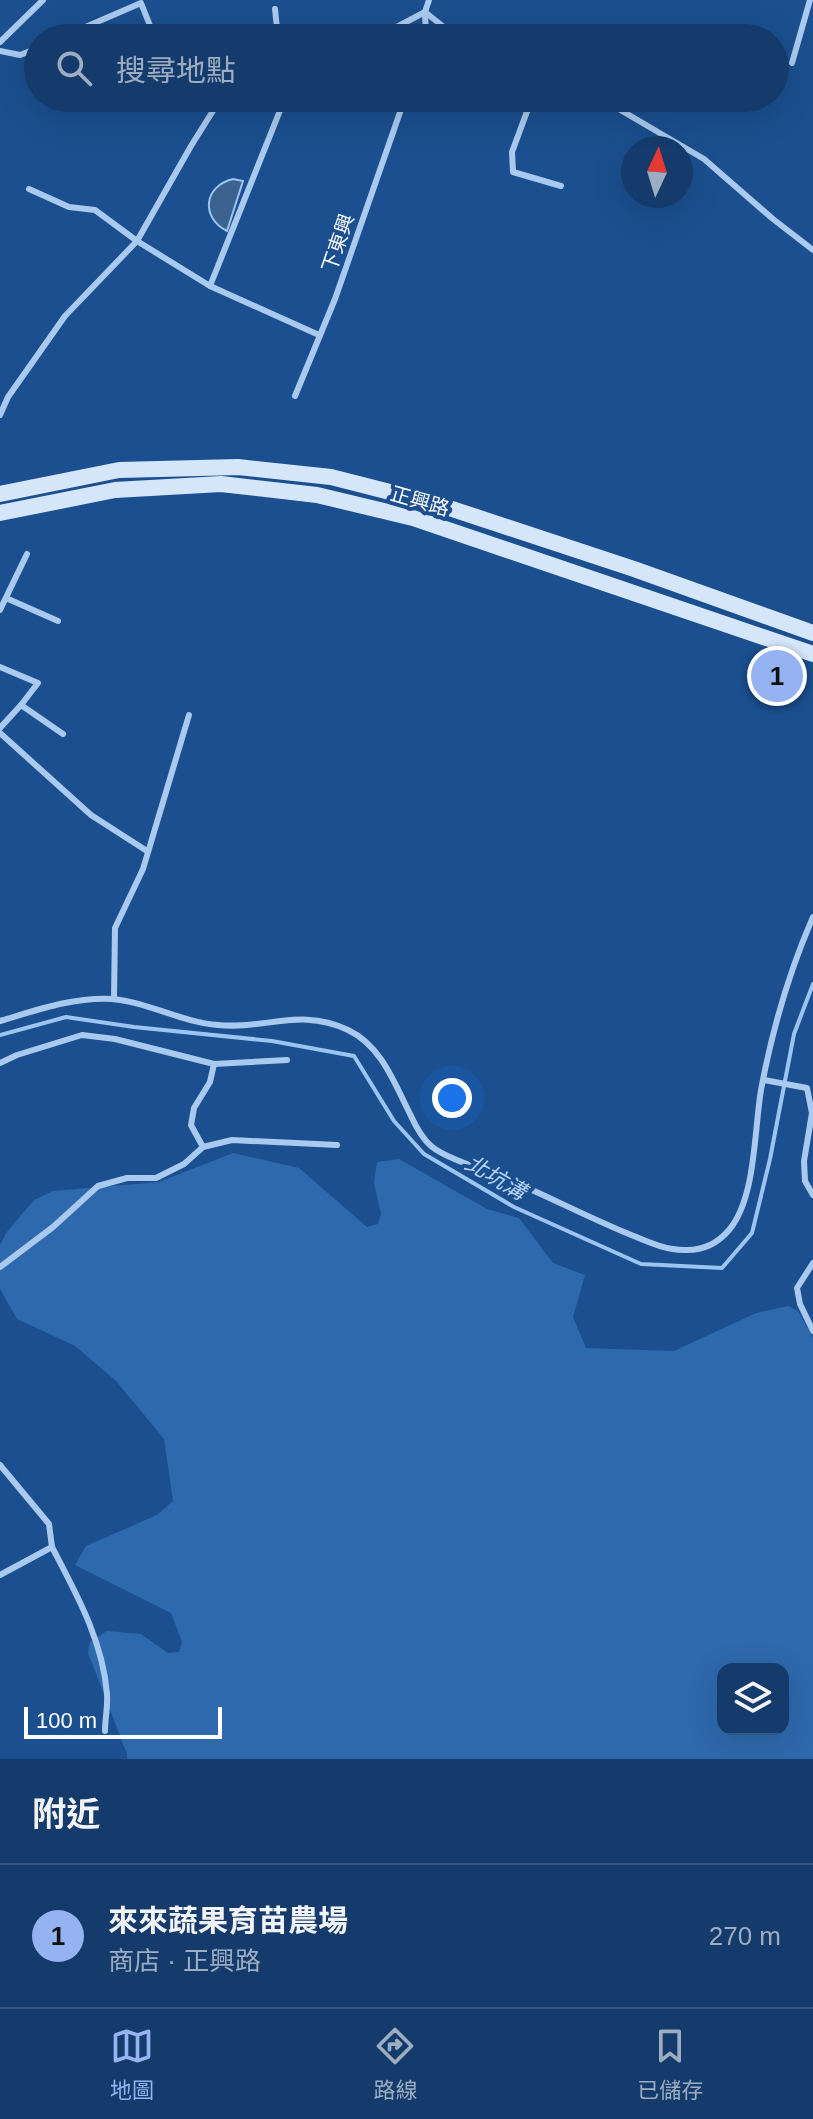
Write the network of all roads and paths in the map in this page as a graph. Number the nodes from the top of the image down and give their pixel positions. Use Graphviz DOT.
graph roads {
  1 [pos="43,0"];
  2 [pos="429,0"];
  3 [pos="810,0"];
  4 [pos="275,9"];
  5 [pos="425,12"];
  6 [pos="92,24"];
  7 [pos="149,24"];
  8 [pos="277,24"];
  9 [pos="402,24"];
  10 [pos="425,24"];
  11 [pos="440,24"];
  12 [pos="0,42"];
  13 [pos="0,51"];
  14 [pos="24,53"];
  15 [pos="792,63"];
  16 [pos="212,112"];
  17 [pos="279,112"];
  18 [pos="400,112"];
  19 [pos="527,112"];
  20 [pos="624,112"];
  21 [pos="561,186"];
  22 [pos="29,189"];
  23 [pos="137,241"];
  24 [pos="813,250"];
  25 [pos="210,286"];
  26 [pos="319,335"];
  27 [pos="295,396"];
  28 [pos="0,415"];
  29 [pos="0,494"];
  30 [pos="0,513"];
  31 [pos="27,554"];
  32 [pos="6,598"];
  33 [pos="0,610"];
  34 [pos="58,621"];
  35 [pos="813,633"];
  36 [pos="813,654"];
  37 [pos="0,667"];
  38 [pos="21,705"];
  39 [pos="189,715"];
  40 [pos="0,730"];
  41 [pos="63,734"];
  42 [pos="147,851"];
  43 [pos="813,917"];
  44 [pos="114,999"];
  45 [pos="0,1021"];
  46 [pos="287,1060"];
  47 [pos="0,1063"];
  48 [pos="214,1064"];
  49 [pos="764,1080"];
  50 [pos="337,1145"];
  51 [pos="203,1147"];
  52 [pos="813,1195"];
  53 [pos="813,1263"];
  54 [pos="0,1267"];
  55 [pos="813,1331"];
  56 [pos="0,1465"];
  57 [pos="52,1547"];
  58 [pos="0,1575"];
  59 [pos="105,1731"];
  1 -- 12 [label="lane"];
  2 -- 5 [label="lane"];
  3 -- 15 [label="lane"];
  4 -- 8 [label="lane"];
  5 -- 9 [label="lane"];
  5 -- 10 [label="lane"];
  5 -- 11 [label="lane"];
  6 -- 7 [label="lane"];
  13 -- 14 [label="lane"];
  16 -- 23 [label="lane"];
  17 -- 25 [label="lane"];
  18 -- 26 [label="lane, 下東興"];
  19 -- 21 [label="lane"];
  20 -- 24 [label="lane"];
  22 -- 23 [label="lane"];
  23 -- 25 [label="lane"];
  23 -- 28 [label="lane"];
  25 -- 26 [label="lane"];
  26 -- 27 [label="lane, 下東興"];
  29 -- 35 [label="main road, 正興路"];
  30 -- 36 [label="main road, 正興路"];
  31 -- 32 [label="lane"];
  32 -- 33 [label="lane"];
  32 -- 34 [label="lane"];
  37 -- 38 [label="lane"];
  38 -- 40 [label="lane"];
  38 -- 41 [label="lane"];
  39 -- 42 [label="lane"];
  40 -- 42 [label="lane"];
  42 -- 44 [label="lane"];
  43 -- 49 [label="lane"];
  44 -- 45 [label="lane"];
  44 -- 49 [label="lane"];
  46 -- 48 [label="lane"];
  47 -- 48 [label="lane"];
  48 -- 51 [label="lane"];
  49 -- 52 [label="lane"];
  50 -- 51 [label="lane"];
  51 -- 54 [label="lane"];
  53 -- 55 [label="lane"];
  56 -- 57 [label="lane"];
  57 -- 58 [label="lane"];
  57 -- 59 [label="lane"];
}
